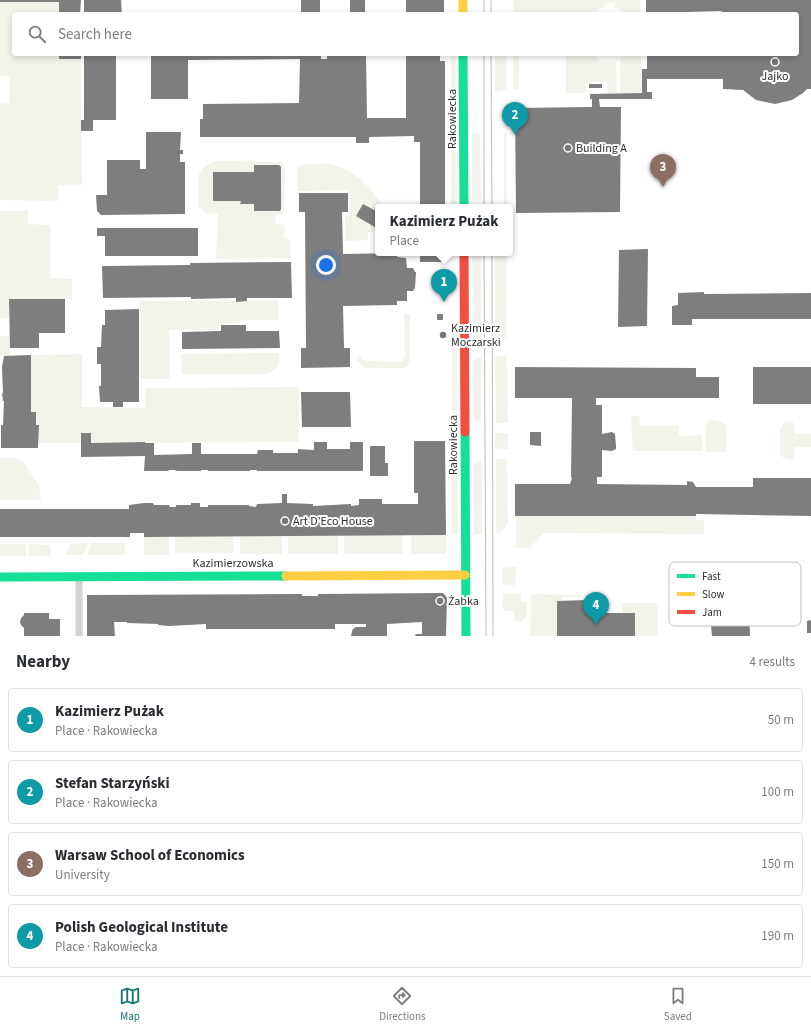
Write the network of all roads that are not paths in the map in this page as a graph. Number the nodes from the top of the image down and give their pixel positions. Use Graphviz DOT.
graph roads {
  1 [pos="463,0"];
  2 [pos="463,12"];
  3 [pos="463,56"];
  4 [pos="464,204"];
  5 [pos="464,256"];
  6 [pos="465,575"];
  7 [pos="0,577"];
  8 [pos="79,577"];
  9 [pos="79,636"];
  10 [pos="466,636"];
  1 -- 2 [label="street"];
  3 -- 4 [label="street, Rakowiecka"];
  5 -- 6 [label="street, Rakowiecka"];
  6 -- 8 [label="street, Kazimierzowska"];
  6 -- 10 [label="street, Rakowiecka"];
  7 -- 8 [label="street, Kazimierzowska"];
  8 -- 9 [label="lane"];
}
